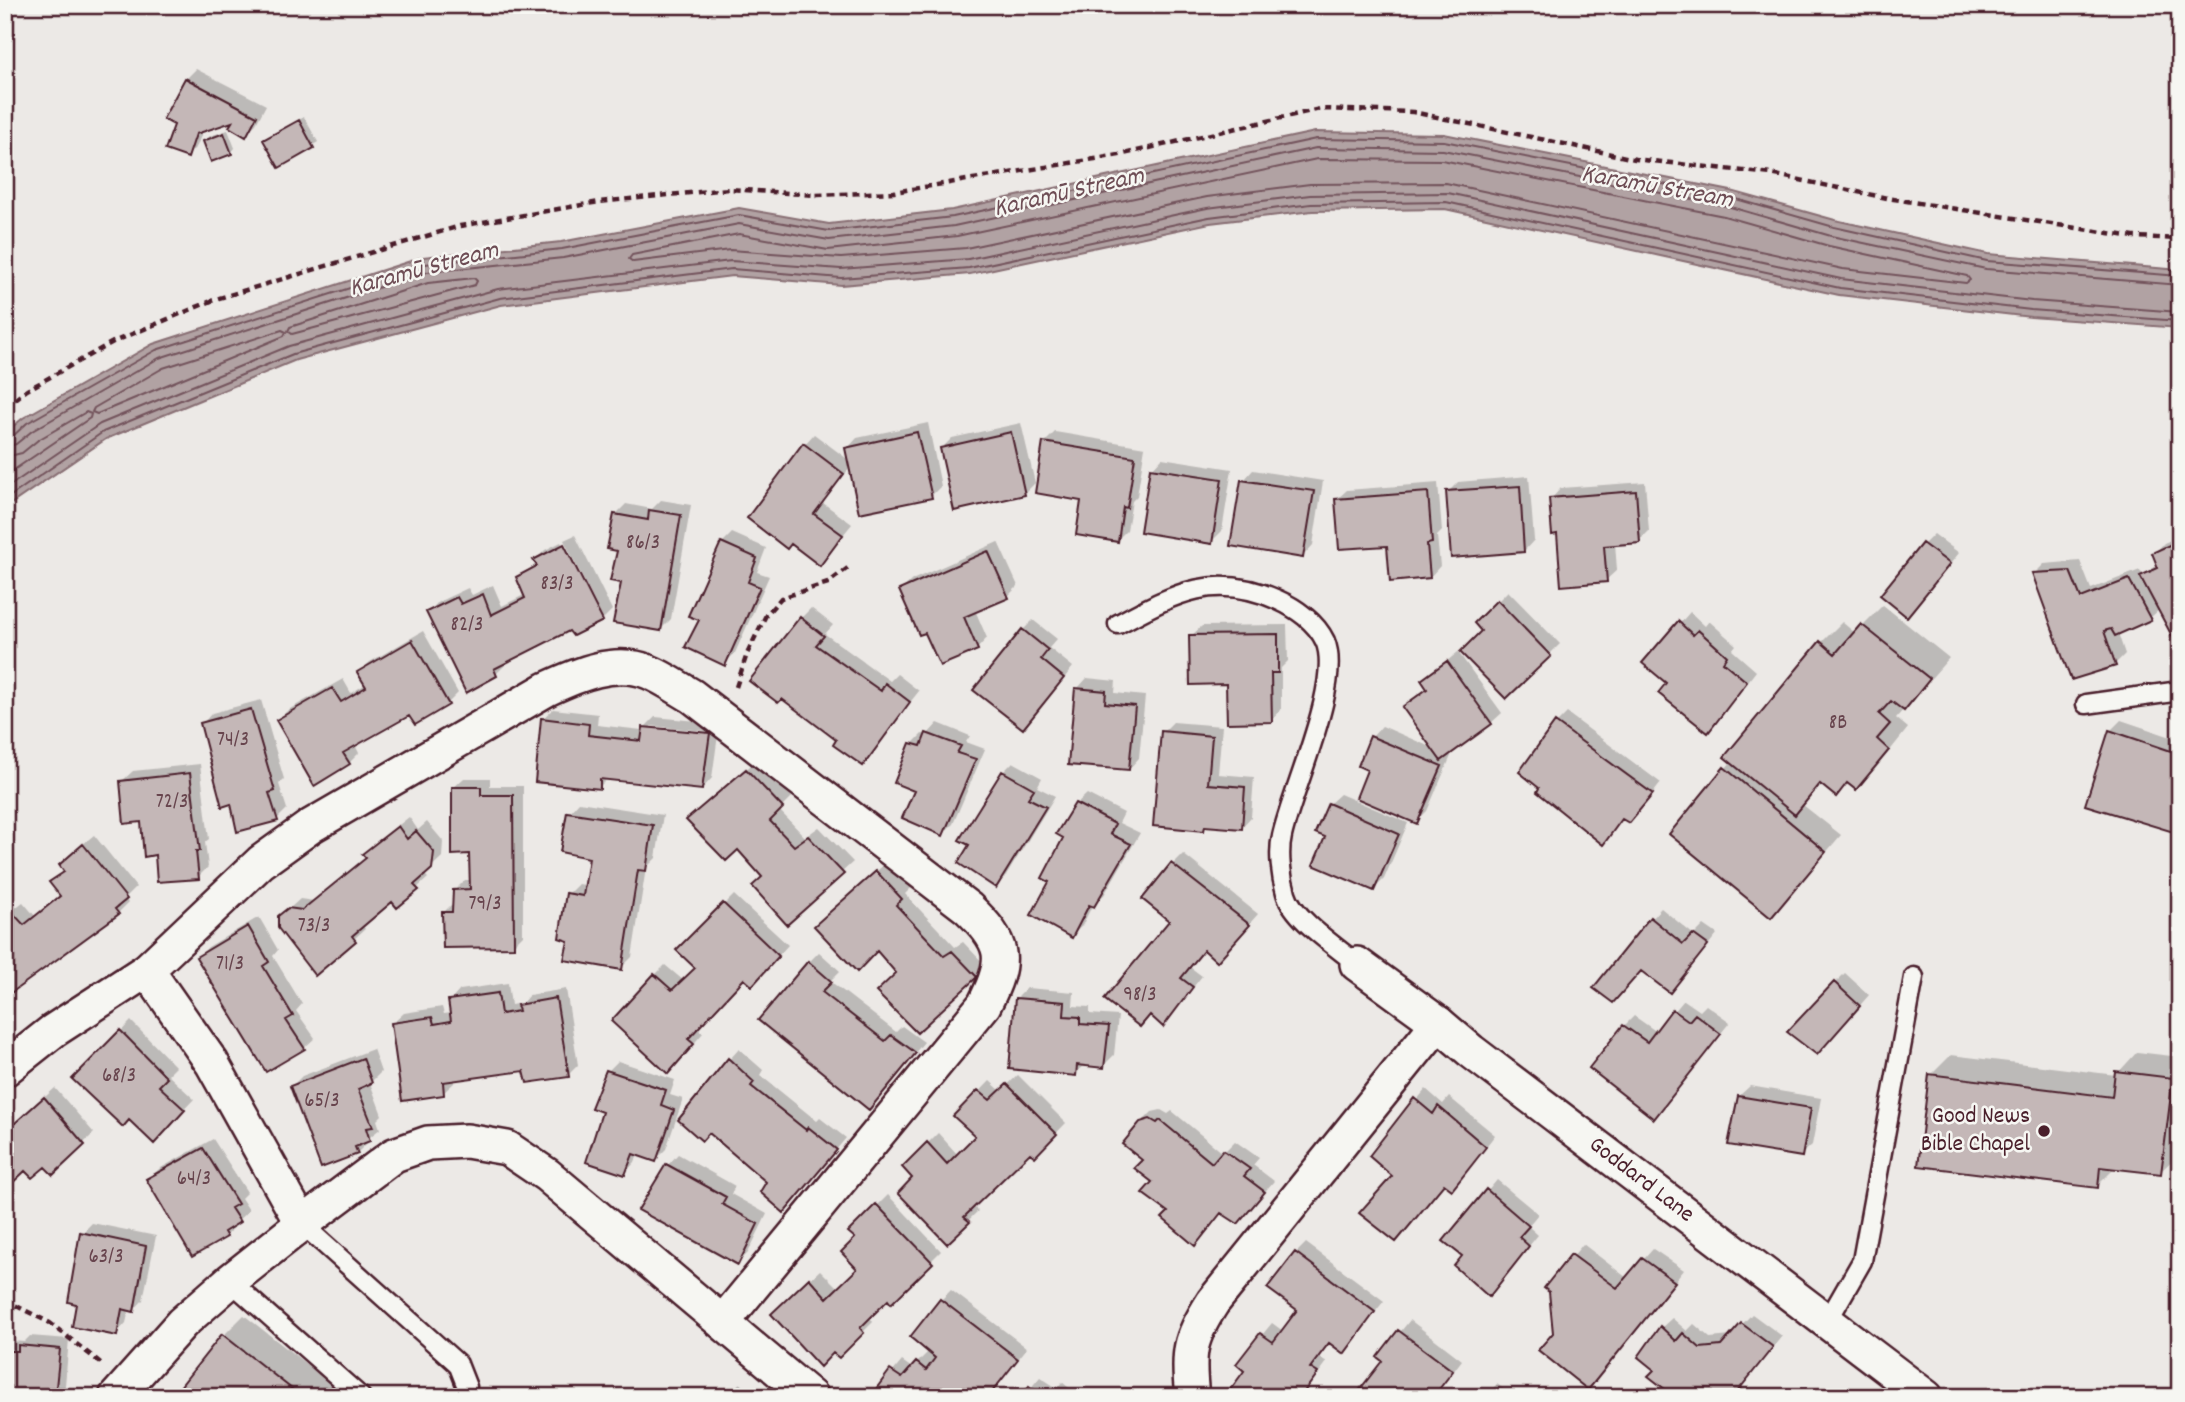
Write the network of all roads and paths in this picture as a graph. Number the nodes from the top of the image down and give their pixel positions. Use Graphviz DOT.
graph roads {
  1 [pos="2180,239"];
  2 [pos="5,407"];
  3 [pos="849,567"];
  4 [pos="1118,624"];
  5 [pos="2180,691"];
  6 [pos="2086,704"];
  7 [pos="725,721"];
  8 [pos="1357,964"];
  9 [pos="147,970"];
  10 [pos="1914,977"];
  11 [pos="1438,1023"];
  12 [pos="5,1069"];
  13 [pos="302,1224"];
  14 [pos="230,1281"];
  15 [pos="5,1300"];
  16 [pos="723,1322"];
  17 [pos="1827,1322"];
  18 [pos="121,1390"];
  19 [pos="361,1397"];
  20 [pos="465,1397"];
  21 [pos="811,1397"];
  22 [pos="1192,1397"];
  23 [pos="1926,1397"];
  1 -- 2 [label="path"];
  3 -- 7 [label="path"];
  4 -- 8 [label="lane"];
  5 -- 6 [label="lane"];
  7 -- 9 [label="street"];
  7 -- 16 [label="street"];
  8 -- 11 [label="street, Goddard Lane"];
  9 -- 12 [label="street"];
  9 -- 13 [label="street"];
  10 -- 17 [label="lane"];
  11 -- 17 [label="street, Goddard Lane"];
  11 -- 22 [label="street"];
  13 -- 14 [label="street"];
  13 -- 16 [label="street"];
  13 -- 20 [label="lane"];
  14 -- 18 [label="street"];
  14 -- 19 [label="lane"];
  15 -- 18 [label="path"];
  16 -- 21 [label="street"];
  17 -- 23 [label="street, Goddard Lane"];
}
